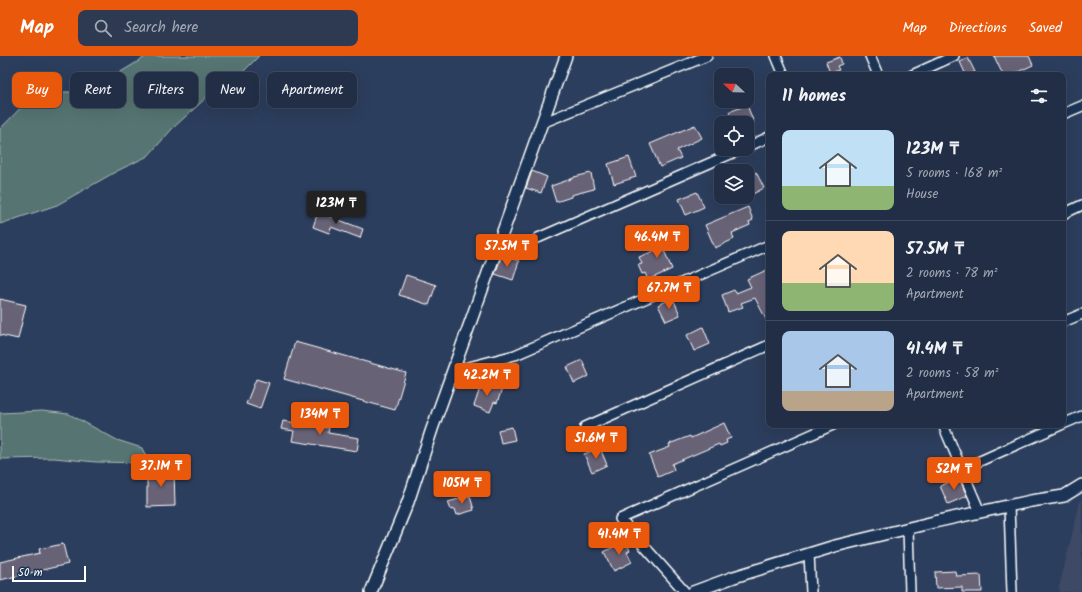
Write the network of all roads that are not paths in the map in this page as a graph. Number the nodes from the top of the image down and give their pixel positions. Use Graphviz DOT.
graph roads {
  1 [pos="566,56"];
  2 [pos="707,56"];
  3 [pos="776,56"];
  4 [pos="870,56"];
  5 [pos="954,56"];
  6 [pos="783,72"];
  7 [pos="877,72"];
  8 [pos="919,72"];
  9 [pos="1082,106"];
  10 [pos="1066,113"];
  11 [pos="542,123"];
  12 [pos="766,138"];
  13 [pos="754,144"];
  14 [pos="726,156"];
  15 [pos="1082,205"];
  16 [pos="1066,213"];
  17 [pos="538,238"];
  18 [pos="766,246"];
  19 [pos="1082,314"];
  20 [pos="1066,321"];
  21 [pos="766,346"];
  22 [pos="453,371"];
  23 [pos="1082,416"];
  24 [pos="1066,423"];
  25 [pos="585,427"];
  26 [pos="826,428"];
  27 [pos="944,428"];
  28 [pos="1055,428"];
  29 [pos="962,469"];
  30 [pos="1082,485"];
  31 [pos="1009,506"];
  32 [pos="980,512"];
  33 [pos="908,528"];
  34 [pos="809,554"];
  35 [pos="710,589"];
  36 [pos="371,592"];
  37 [pos="684,592"];
  38 [pos="693,592"];
  39 [pos="811,592"];
  40 [pos="910,592"];
  41 [pos="1012,592"];
  1 -- 11 [label="street"];
  2 -- 11 [label="street"];
  3 -- 6 [label="street"];
  4 -- 7 [label="street"];
  5 -- 8 [label="street"];
  9 -- 10 [label="street"];
  11 -- 22 [label="street"];
  12 -- 13 [label="street"];
  14 -- 17 [label="street"];
  15 -- 16 [label="street"];
  18 -- 22 [label="street"];
  19 -- 20 [label="street"];
  21 -- 25 [label="street"];
  22 -- 36 [label="street"];
  23 -- 24 [label="street"];
  26 -- 37 [label="street"];
  27 -- 29 [label="street"];
  28 -- 29 [label="street"];
  29 -- 32 [label="street"];
  30 -- 31 [label="street"];
  31 -- 32 [label="street"];
  31 -- 41 [label="street"];
  32 -- 33 [label="street"];
  33 -- 34 [label="street"];
  33 -- 40 [label="street"];
  34 -- 35 [label="street"];
  34 -- 39 [label="street"];
  35 -- 38 [label="street"];
}
